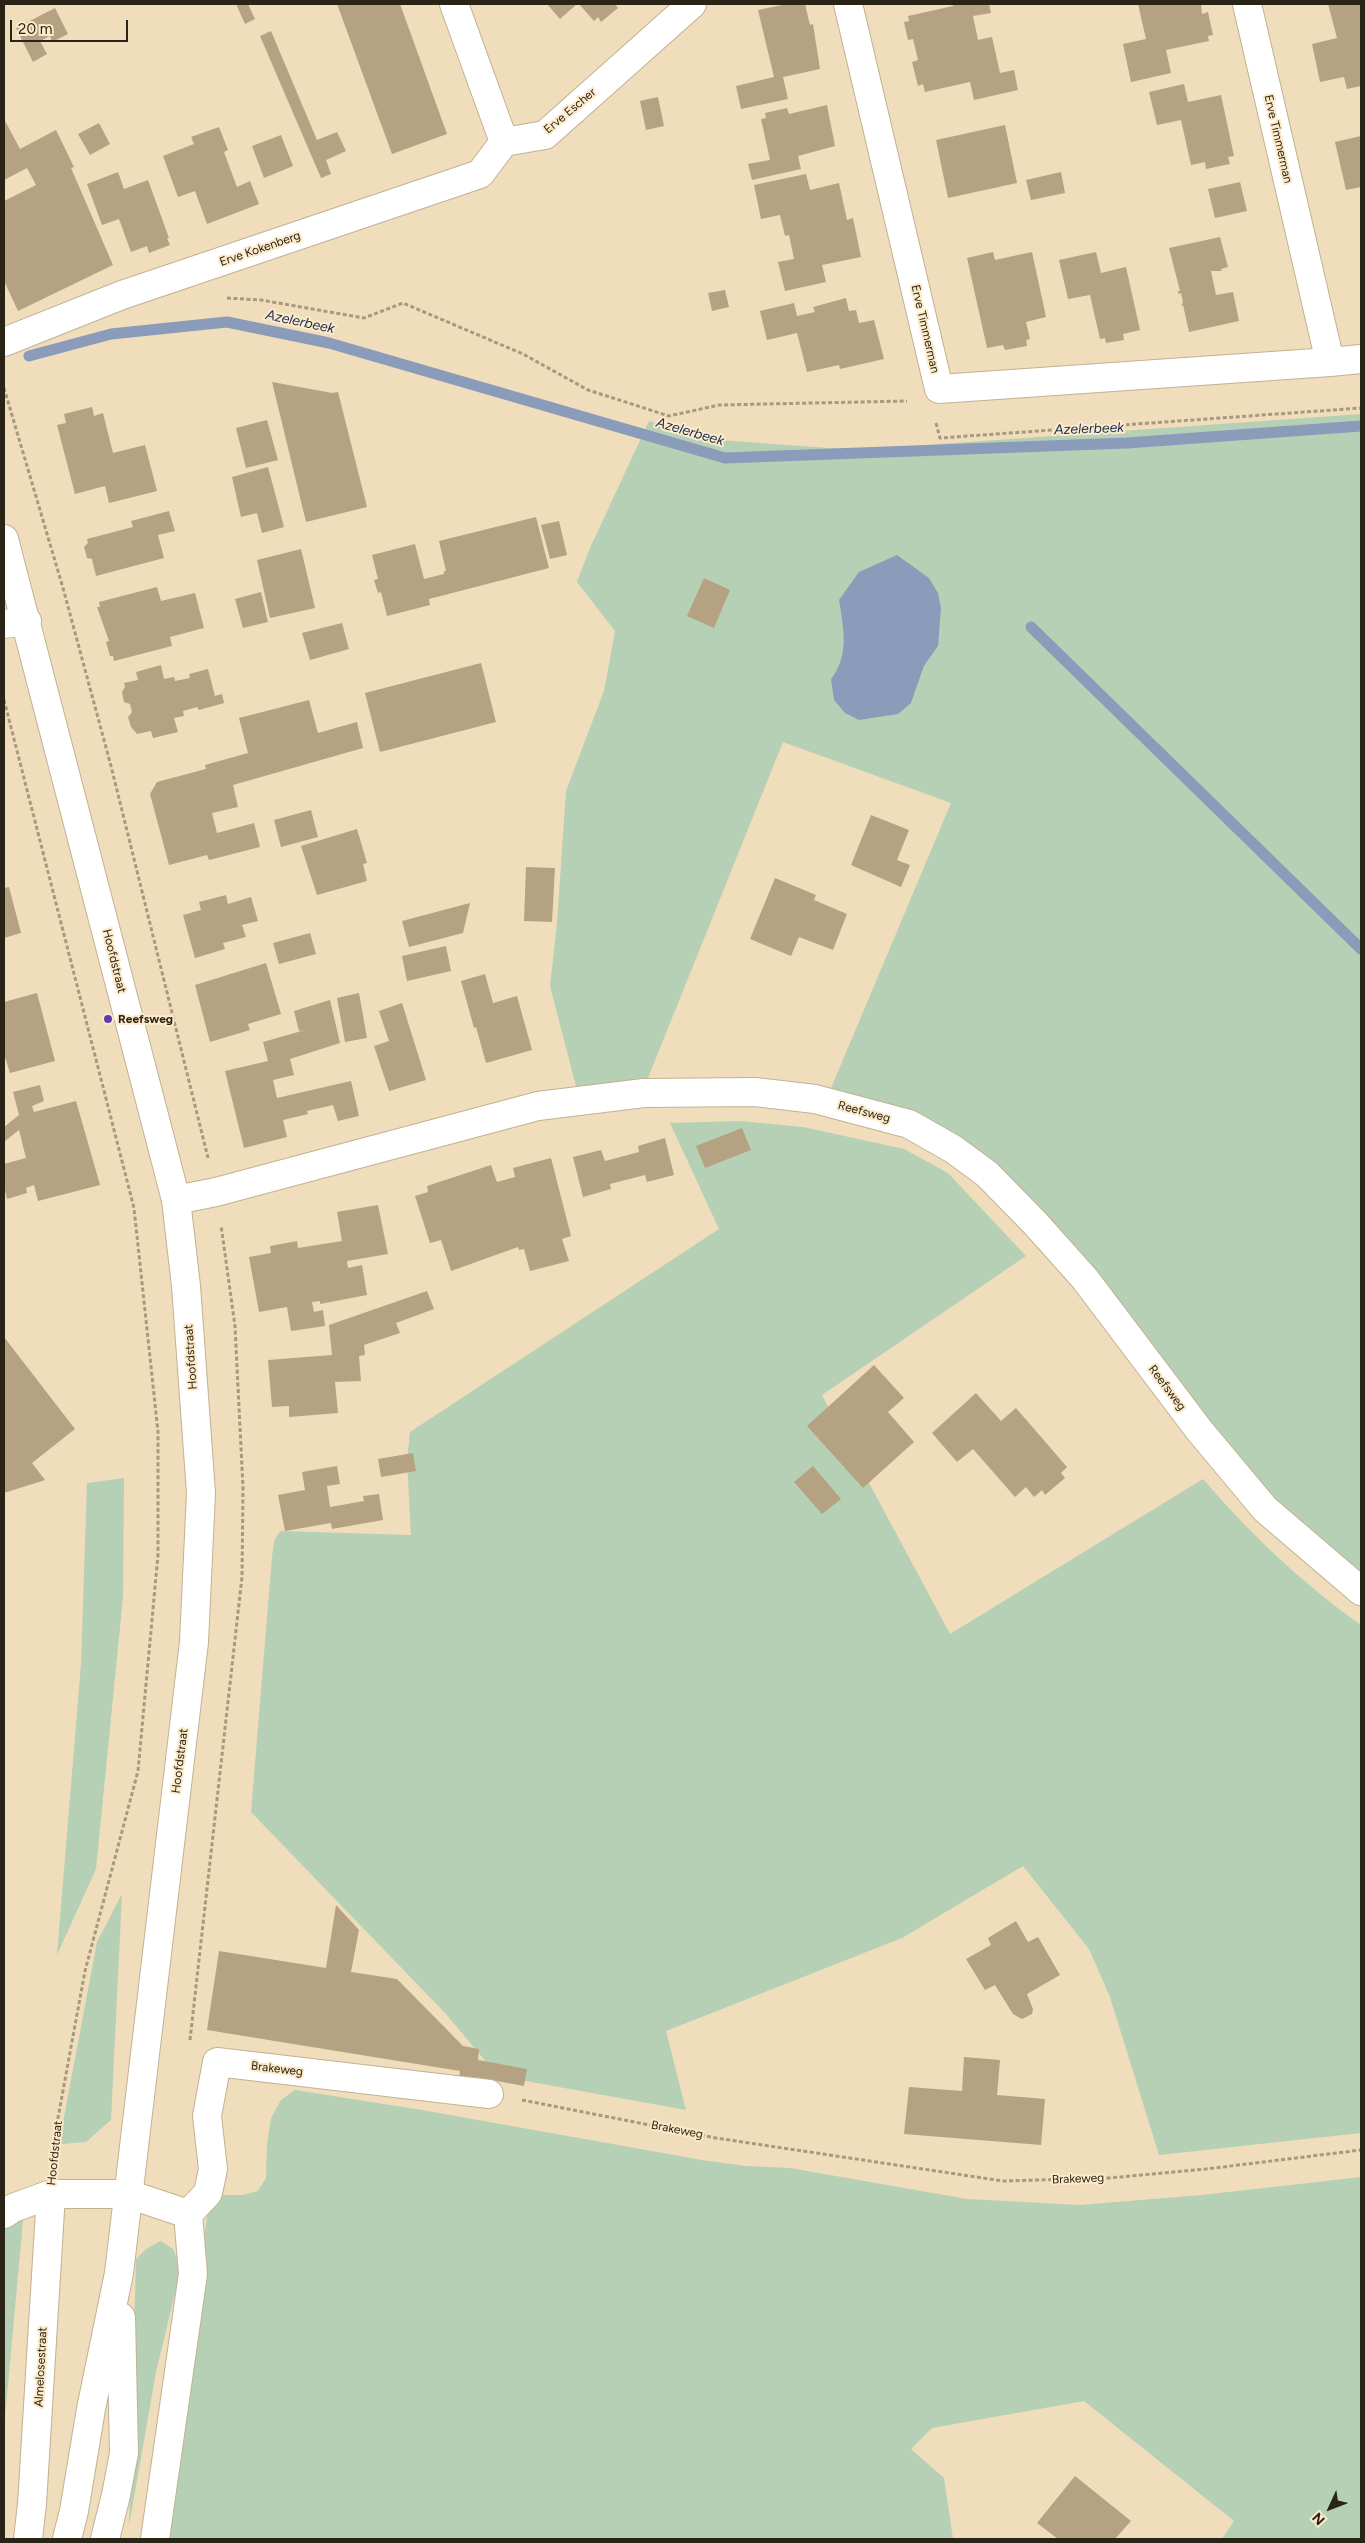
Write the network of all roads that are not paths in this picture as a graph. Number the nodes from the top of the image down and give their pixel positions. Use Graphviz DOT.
graph roads {
  1 [pos="454,4"];
  2 [pos="692,4"];
  3 [pos="848,4"];
  4 [pos="1246,4"];
  5 [pos="504,142"];
  6 [pos="4,342"];
  7 [pos="1361,359"];
  8 [pos="1330,362"];
  9 [pos="4,539"];
  10 [pos="15,622"];
  11 [pos="176,1200"];
  12 [pos="1361,1591"];
  13 [pos="489,2094"];
  14 [pos="51,2194"];
  15 [pos="128,2194"];
  16 [pos="4,2214"];
  17 [pos="188,2214"];
  18 [pos="119,2273"];
  19 [pos="28,2539"];
  20 [pos="67,2539"];
  21 [pos="104,2539"];
  22 [pos="155,2539"];
  1 -- 5 [label="street"];
  2 -- 5 [label="street, Erve Escher"];
  3 -- 8 [label="street, Erve Timmerman"];
  4 -- 8 [label="street, Erve Timmerman"];
  5 -- 6 [label="street, Erve Kokenberg"];
  7 -- 8 [label="street, Erve Timmerman"];
  9 -- 10 [label="street, Hoofdstraat"];
  10 -- 11 [label="street, Hoofdstraat"];
  11 -- 12 [label="street, Reefsweg"];
  11 -- 15 [label="street, Hoofdstraat"];
  13 -- 17 [label="street, Brakeweg"];
  14 -- 15 [label="street"];
  14 -- 16 [label="street"];
  14 -- 19 [label="street, Almelosestraat"];
  15 -- 17 [label="street"];
  15 -- 18 [label="street"];
  17 -- 22 [label="street"];
  18 -- 20 [label="street"];
  18 -- 21 [label="street"];
}
